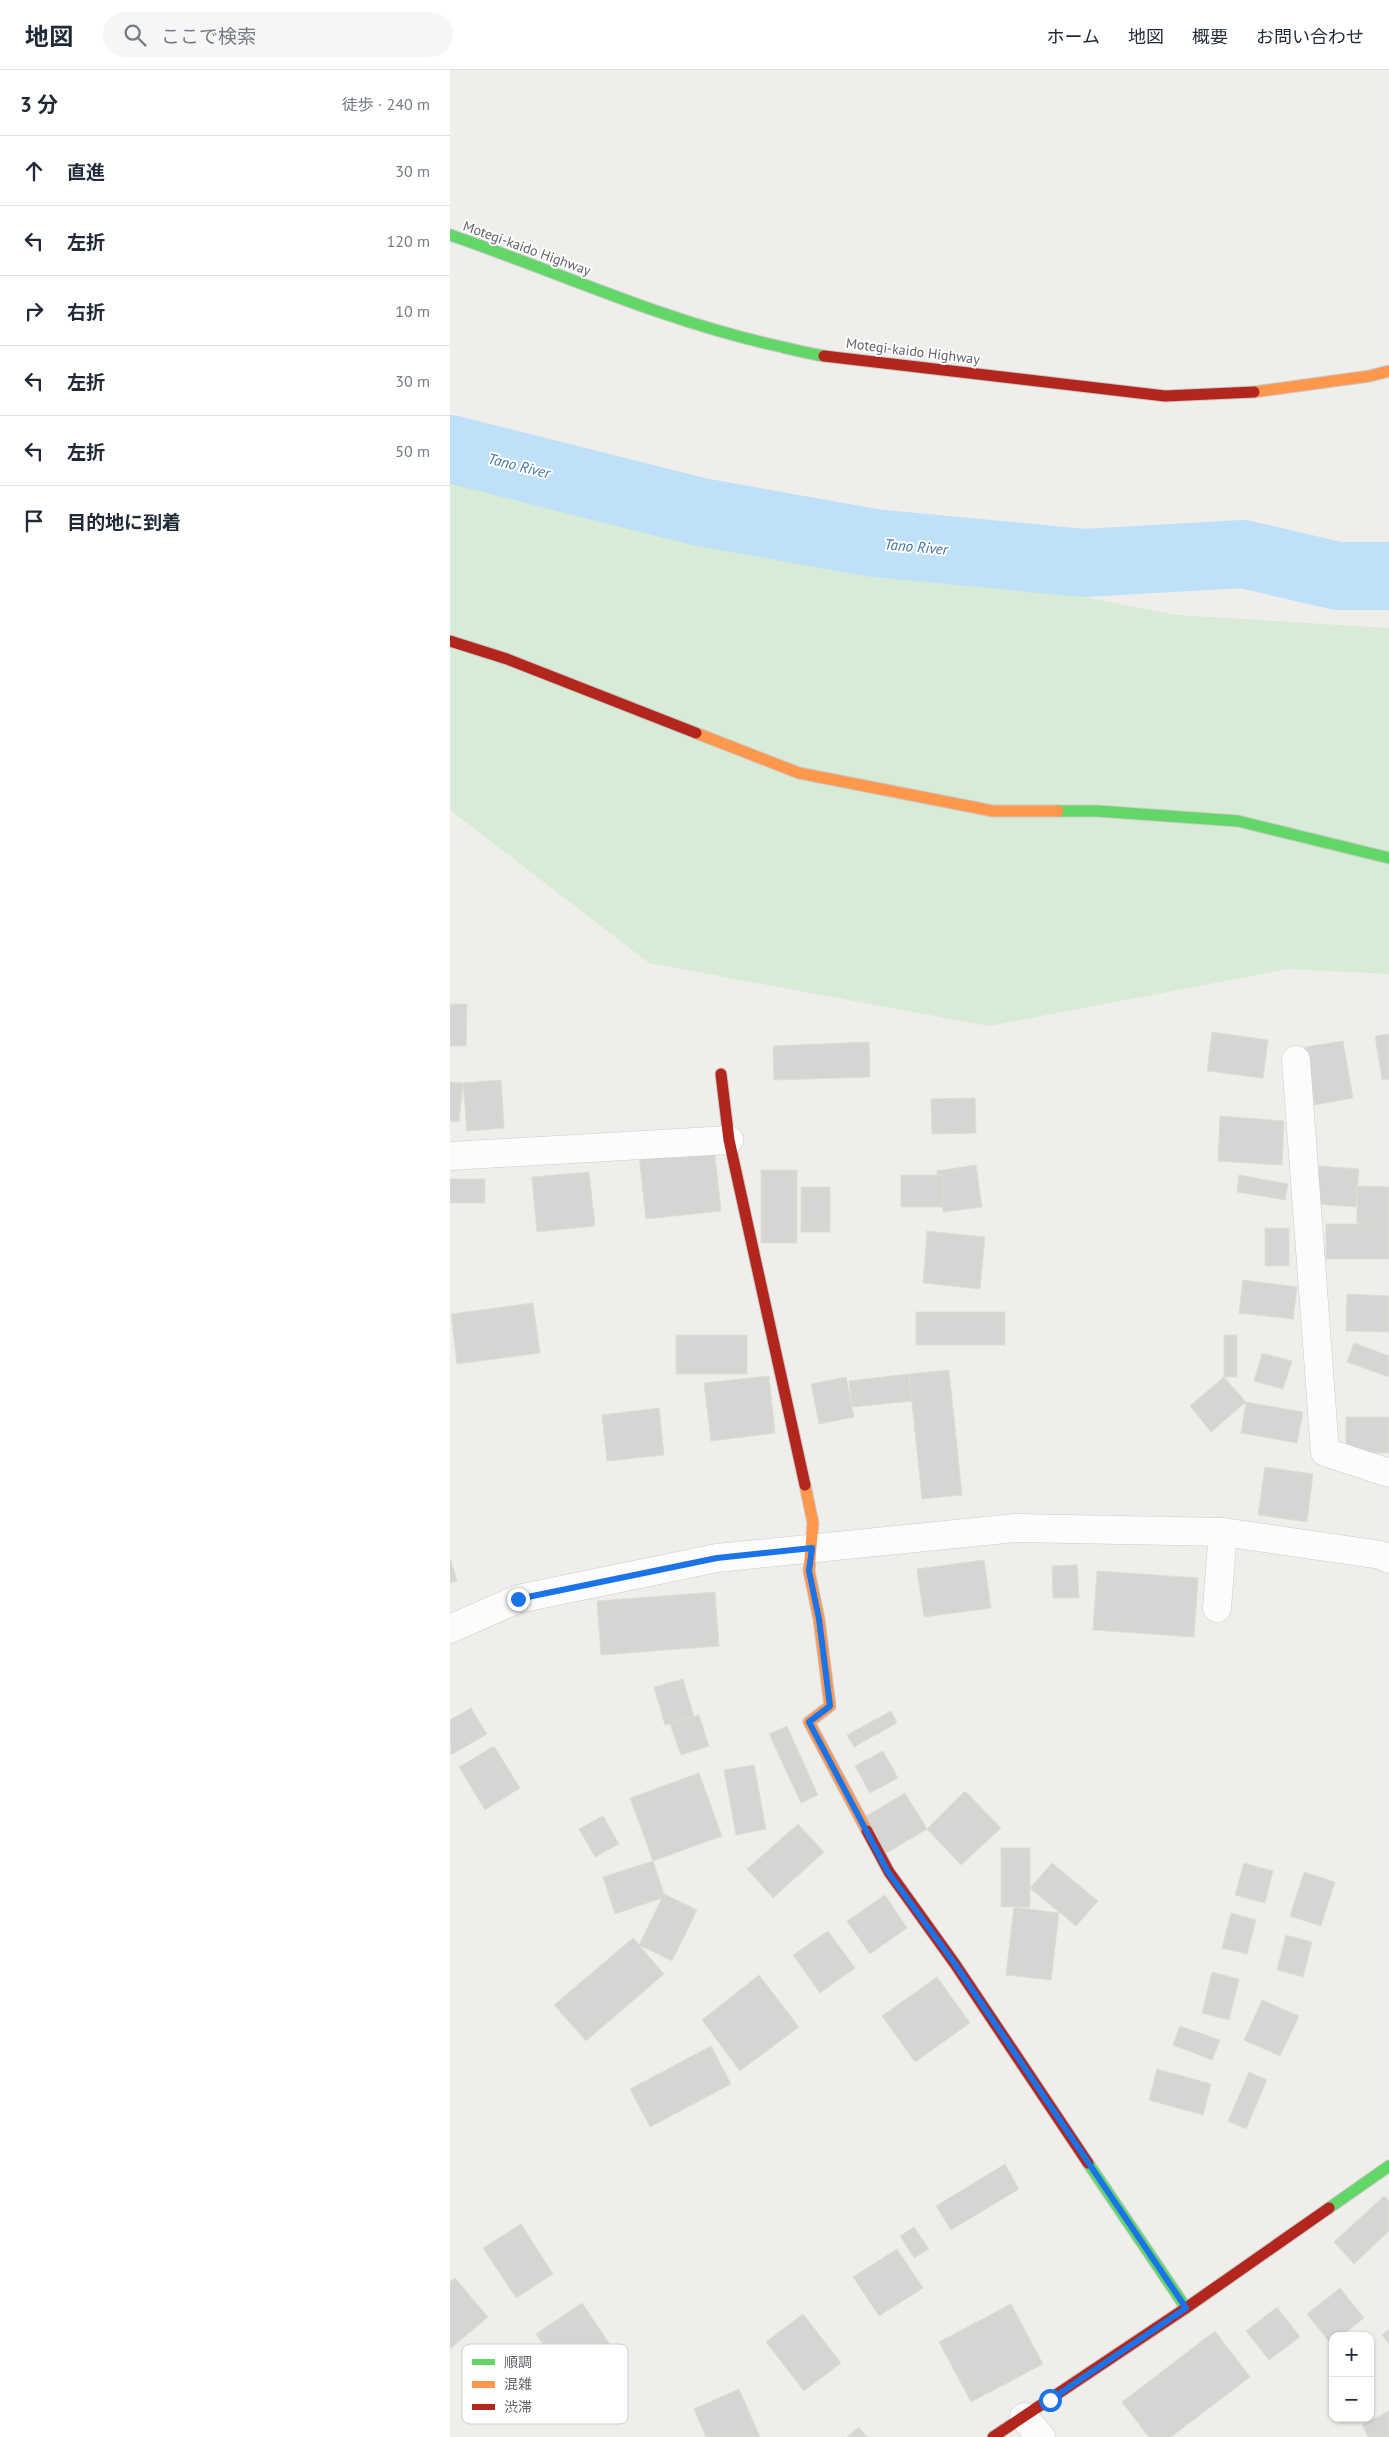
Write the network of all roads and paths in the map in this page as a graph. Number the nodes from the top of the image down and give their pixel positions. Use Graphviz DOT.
graph roads {
  1 [pos="450,235"];
  2 [pos="1389,371"];
  3 [pos="450,640"];
  4 [pos="1389,858"];
  5 [pos="1296,1060"];
  6 [pos="721,1074"];
  7 [pos="729,1140"];
  8 [pos="450,1156"];
  9 [pos="1389,1474"];
  10 [pos="1223,1532"];
  11 [pos="812,1548"];
  12 [pos="1389,1558"];
  13 [pos="1217,1608"];
  14 [pos="450,1629"];
  15 [pos="1389,2166"];
  16 [pos="1186,2308"];
  17 [pos="1032,2427"];
  18 [pos="993,2437"];
  1 -- 2 [label="street, Motegi-kaido Highway"];
  3 -- 4 [label="street"];
  5 -- 9 [label="street"];
  6 -- 7 [label="street"];
  7 -- 8 [label="street"];
  7 -- 11 [label="street"];
  10 -- 11 [label="street"];
  10 -- 12 [label="street"];
  10 -- 13 [label="street"];
  11 -- 14 [label="street"];
  11 -- 16 [label="street"];
  15 -- 16 [label="street"];
  16 -- 17 [label="street"];
  17 -- 18 [label="street"];
}
